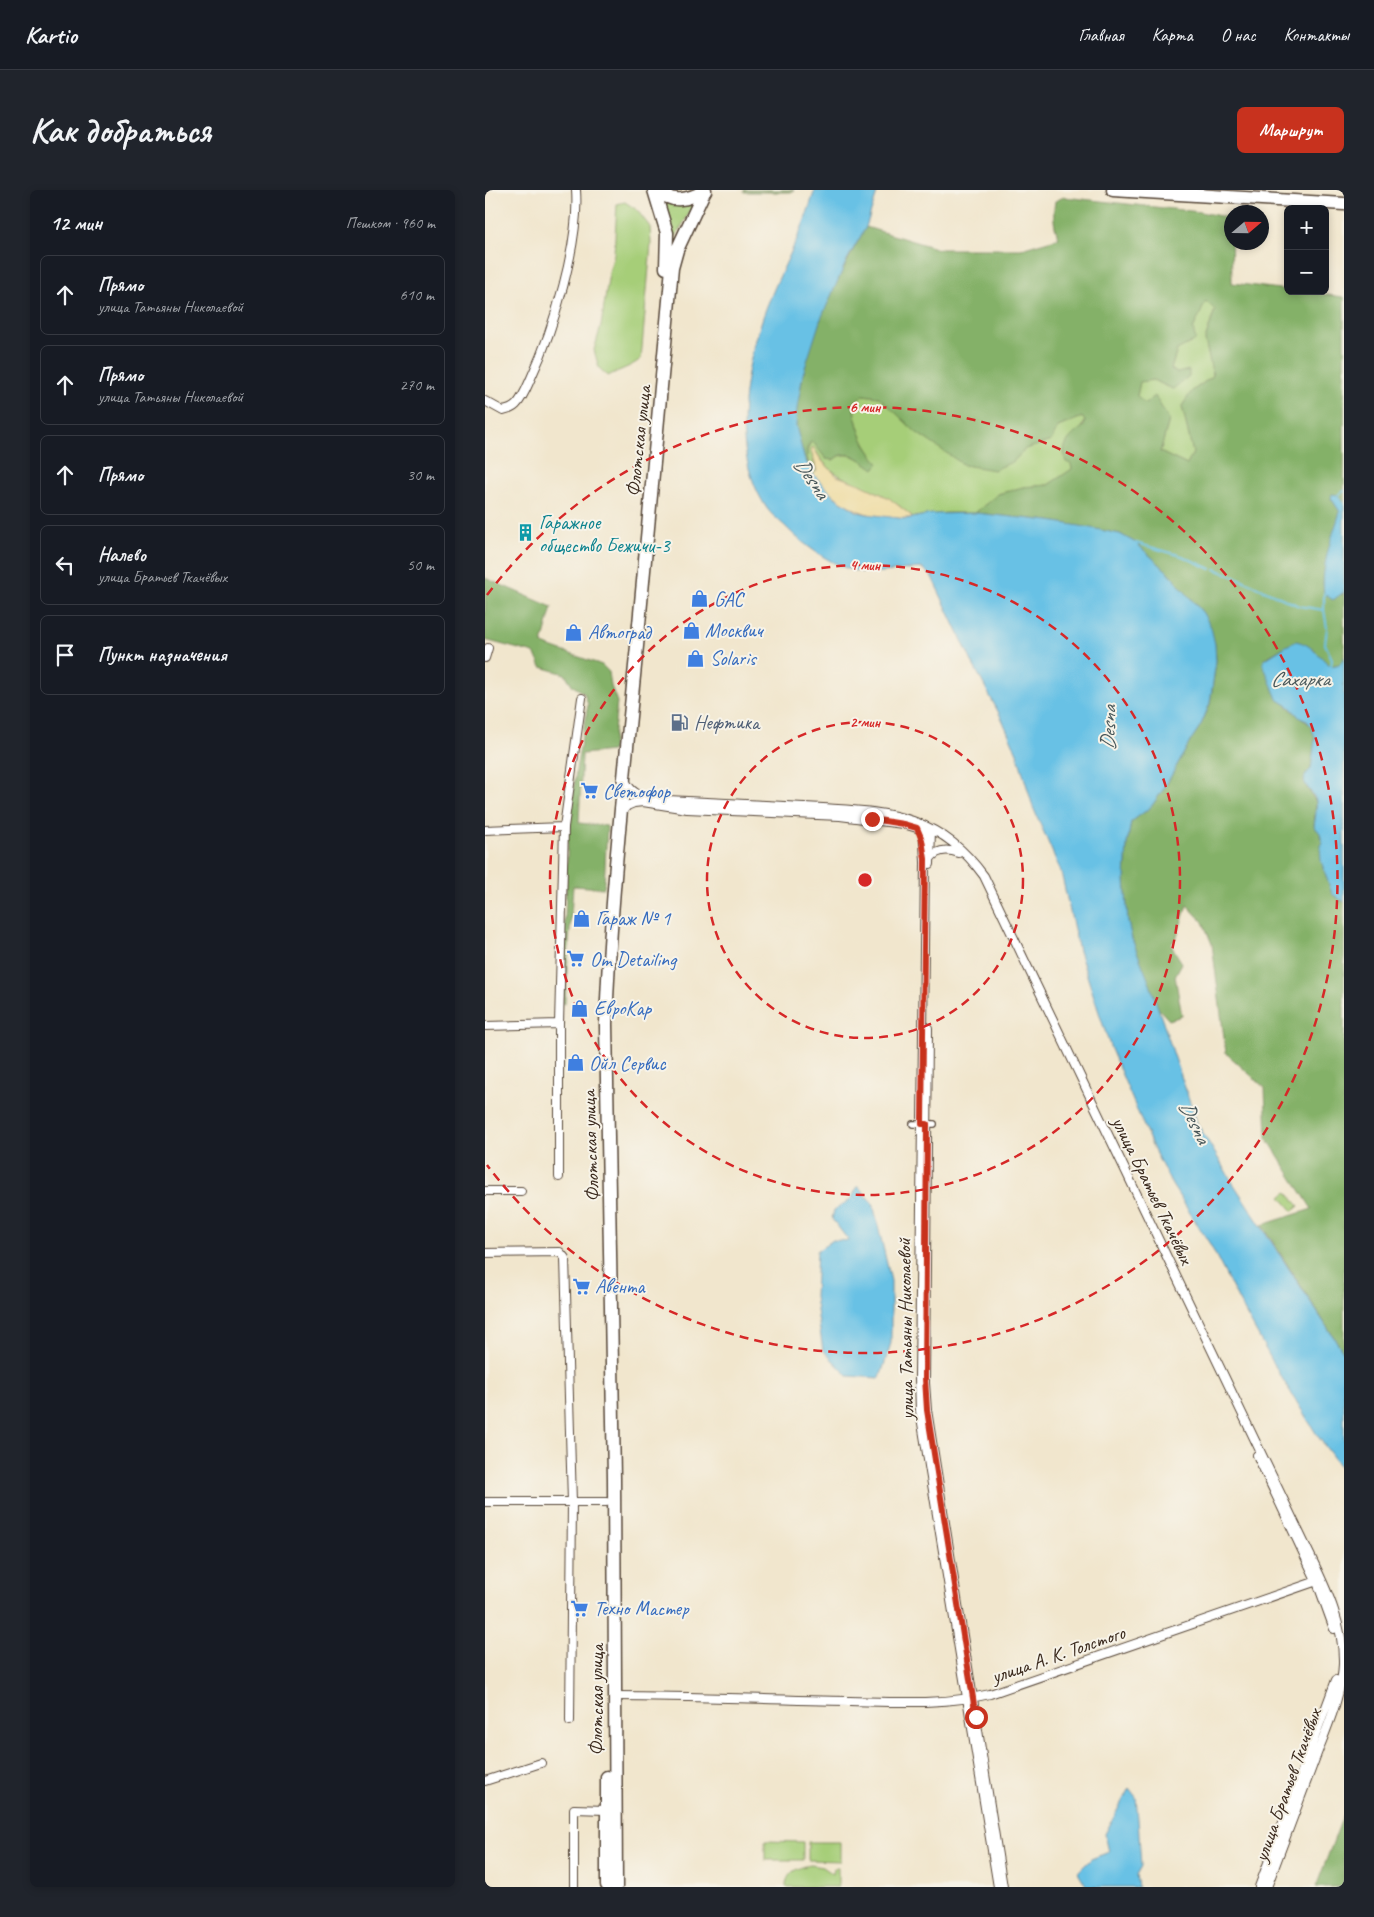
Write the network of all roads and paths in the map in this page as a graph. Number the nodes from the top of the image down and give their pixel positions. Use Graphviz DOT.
graph roads {
  1 [pos="577,190"];
  2 [pos="655,190"];
  3 [pos="705,190"];
  4 [pos="1113,190"];
  5 [pos="1217,190"];
  6 [pos="1230,196"];
  7 [pos="1344,204"];
  8 [pos="671,257"];
  9 [pos="485,401"];
  10 [pos="488,648"];
  11 [pos="485,658"];
  12 [pos="582,698"];
  13 [pos="624,777"];
  14 [pos="622,812"];
  15 [pos="564,827"];
  16 [pos="925,829"];
  17 [pos="485,830"];
  18 [pos="959,853"];
  19 [pos="927,859"];
  20 [pos="559,1024"];
  21 [pos="485,1026"];
  22 [pos="913,1124"];
  23 [pos="928,1124"];
  24 [pos="559,1177"];
  25 [pos="485,1191"];
  26 [pos="521,1191"];
  27 [pos="485,1254"];
  28 [pos="485,1502"];
  29 [pos="572,1502"];
  30 [pos="606,1502"];
  31 [pos="1319,1580"];
  32 [pos="615,1696"];
  33 [pos="970,1699"];
  34 [pos="570,1721"];
  35 [pos="541,1763"];
  36 [pos="485,1781"];
  37 [pos="606,1810"];
  38 [pos="574,1887"];
  39 [pos="607,1887"];
  40 [pos="616,1887"];
  41 [pos="998,1887"];
  42 [pos="1003,1887"];
  43 [pos="1259,1887"];
  44 [pos="1267,1887"];
  1 -- 9 [label="street"];
  2 -- 3 [label="main road"];
  2 -- 8 [label="main road"];
  3 -- 8 [label="main road"];
  4 -- 6 [label="main road"];
  5 -- 6 [label="main road"];
  6 -- 7 [label="main road"];
  8 -- 13 [label="main road, Флотская улица"];
  8 -- 30 [label="main road, Флотская улица"];
  10 -- 11 [label="street"];
  12 -- 15 [label="street, Флотская улица"];
  13 -- 14 [label="main road, Флотская улица"];
  13 -- 16 [label="street, улица Братьев Ткачёвых"];
  14 -- 16 [label="street, улица Братьев Ткачёвых"];
  14 -- 32 [label="main road, Флотская улица"];
  15 -- 17 [label="street"];
  15 -- 20 [label="street, Флотская улица"];
  16 -- 18 [label="street, улица Братьев Ткачёвых"];
  16 -- 19 [label="street, улица Татьяны Николаевой"];
  16 -- 19 [label="street"];
  16 -- 31 [label="street, улица Братьев Ткачёвых"];
  18 -- 19 [label="street"];
  18 -- 31 [label="street, улица Братьев Ткачёвых"];
  19 -- 23 [label="street, улица Татьяны Николаевой"];
  20 -- 21 [label="street"];
  20 -- 24 [label="street, Флотская улица"];
  22 -- 23 [label="street"];
  23 -- 33 [label="street, улица Татьяны Николаевой"];
  25 -- 26 [label="street"];
  27 -- 29 [label="street, Флотская улица"];
  28 -- 29 [label="street"];
  29 -- 30 [label="street"];
  29 -- 34 [label="street, Флотская улица"];
  30 -- 37 [label="main road, Флотская улица"];
  31 -- 33 [label="street, улица А. К. Толстого"];
  31 -- 43 [label="street, улица Братьев Ткачёвых"];
  31 -- 44 [label="street, улица Братьев Ткачёвых"];
  32 -- 33 [label="street, улица А. К. Толстого"];
  32 -- 40 [label="main road, Флотская улица"];
  33 -- 41 [label="street, улица Татьяны Николаевой"];
  33 -- 42 [label="street, улица Татьяны Николаевой"];
  35 -- 36 [label="street"];
  37 -- 38 [label="street"];
  37 -- 39 [label="main road, Флотская улица"];
}
